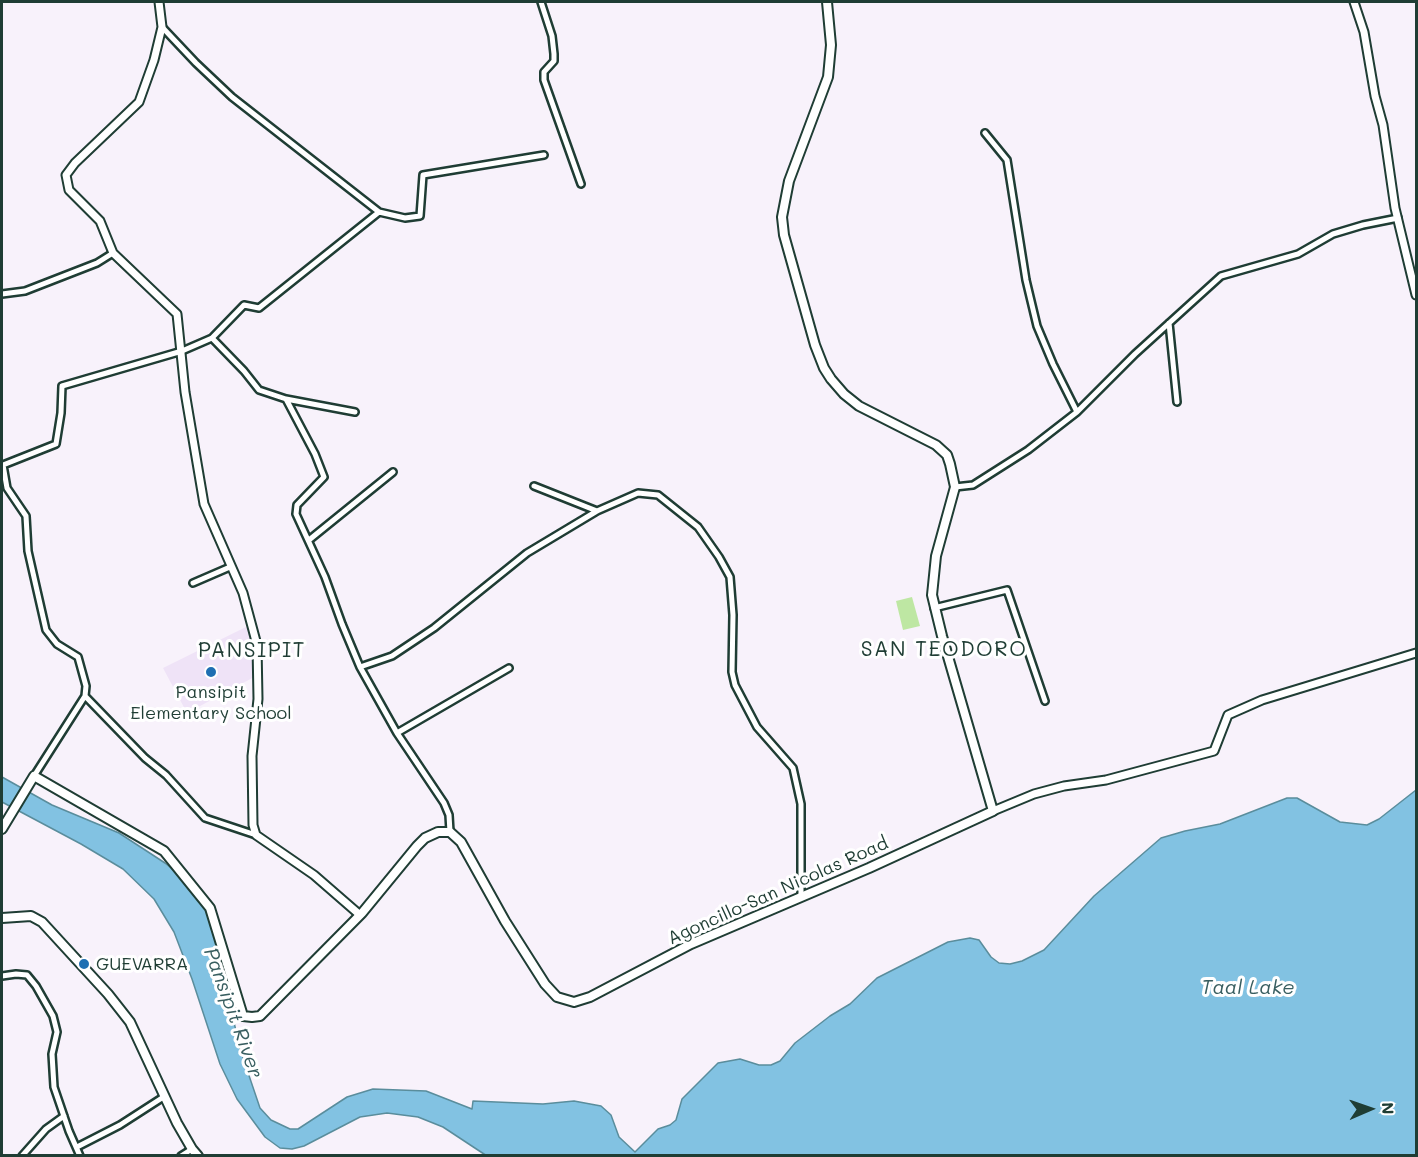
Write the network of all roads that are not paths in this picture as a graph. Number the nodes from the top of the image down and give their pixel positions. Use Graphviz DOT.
graph roads {
  1 [pos="159,2"];
  2 [pos="541,2"];
  3 [pos="827,2"];
  4 [pos="1354,2"];
  5 [pos="162,27"];
  6 [pos="985,133"];
  7 [pos="544,155"];
  8 [pos="581,184"];
  9 [pos="379,212"];
  10 [pos="1398,218"];
  11 [pos="113,253"];
  12 [pos="2,294"];
  13 [pos="1416,295"];
  14 [pos="1169,323"];
  15 [pos="212,338"];
  16 [pos="182,351"];
  17 [pos="286,399"];
  18 [pos="1177,402"];
  19 [pos="355,412"];
  20 [pos="1077,412"];
  21 [pos="2,464"];
  22 [pos="393,472"];
  23 [pos="534,486"];
  24 [pos="955,487"];
  25 [pos="597,512"];
  26 [pos="309,540"];
  27 [pos="230,567"];
  28 [pos="193,584"];
  29 [pos="934,608"];
  30 [pos="1416,653"];
  31 [pos="360,667"];
  32 [pos="509,668"];
  33 [pos="85,696"];
  34 [pos="1045,701"];
  35 [pos="397,734"];
  36 [pos="34,776"];
  37 [pos="993,811"];
  38 [pos="3,827"];
  39 [pos="450,832"];
  40 [pos="256,836"];
  41 [pos="801,896"];
  42 [pos="360,915"];
  43 [pos="2,918"];
  44 [pos="2,976"];
  45 [pos="165,1096"];
  46 [pos="64,1116"];
  47 [pos="77,1148"];
  48 [pos="195,1152"];
  49 [pos="22,1155"];
  50 [pos="80,1155"];
  51 [pos="181,1155"];
  1 -- 5 [label="street"];
  2 -- 8 [label="street"];
  3 -- 24 [label="main road"];
  4 -- 10 [label="street"];
  5 -- 9 [label="street"];
  5 -- 11 [label="street"];
  6 -- 20 [label="street"];
  7 -- 9 [label="street"];
  9 -- 15 [label="street"];
  10 -- 13 [label="street"];
  10 -- 14 [label="street"];
  11 -- 12 [label="street"];
  11 -- 16 [label="street"];
  14 -- 18 [label="street"];
  14 -- 20 [label="street"];
  15 -- 16 [label="street"];
  15 -- 17 [label="street"];
  16 -- 21 [label="street"];
  16 -- 27 [label="street"];
  17 -- 19 [label="street"];
  17 -- 26 [label="street"];
  20 -- 24 [label="street"];
  21 -- 33 [label="street"];
  22 -- 26 [label="street"];
  23 -- 25 [label="street"];
  24 -- 29 [label="main road"];
  25 -- 31 [label="street"];
  25 -- 41 [label="street"];
  26 -- 31 [label="street"];
  27 -- 28 [label="street"];
  27 -- 40 [label="street"];
  29 -- 34 [label="street"];
  29 -- 37 [label="main road"];
  30 -- 37 [label="street"];
  31 -- 35 [label="street"];
  32 -- 35 [label="street"];
  33 -- 36 [label="street"];
  33 -- 40 [label="street"];
  35 -- 39 [label="street"];
  36 -- 38 [label="main road"];
  36 -- 42 [label="main road"];
  37 -- 41 [label="main road, Agoncillo-San Nicolas Road"];
  39 -- 41 [label="main road, Agoncillo-San Nicolas Road"];
  39 -- 42 [label="main road"];
  40 -- 42 [label="street"];
  43 -- 45 [label="main road"];
  44 -- 46 [label="street"];
  45 -- 47 [label="street"];
  45 -- 48 [label="main road"];
  46 -- 47 [label="street"];
  46 -- 49 [label="street"];
  47 -- 50 [label="street"];
  48 -- 51 [label="street"];
}
